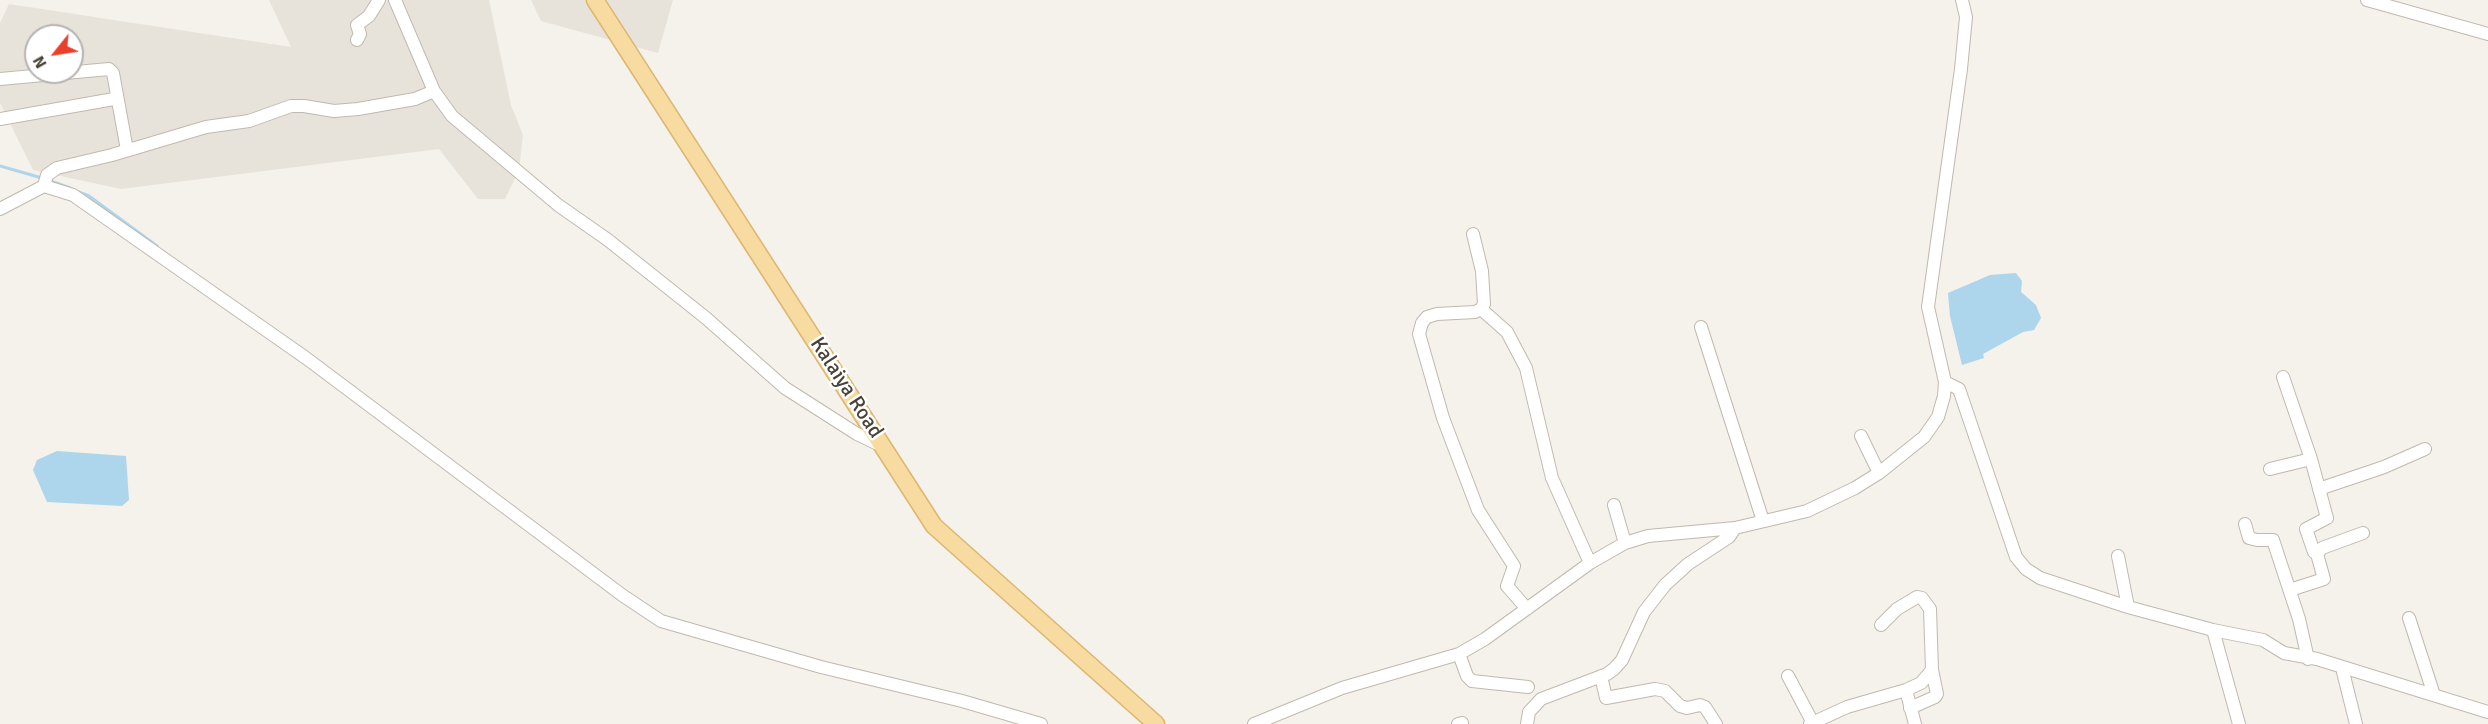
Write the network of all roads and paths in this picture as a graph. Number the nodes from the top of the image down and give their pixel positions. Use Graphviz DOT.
graph roads {
  1 [pos="379,0"];
  2 [pos="395,0"];
  3 [pos="595,0"];
  4 [pos="1962,0"];
  5 [pos="2367,0"];
  6 [pos="2488,34"];
  7 [pos="357,40"];
  8 [pos="0,79"];
  9 [pos="434,91"];
  10 [pos="118,100"];
  11 [pos="0,119"];
  12 [pos="128,150"];
  13 [pos="45,181"];
  14 [pos="0,209"];
  15 [pos="1473,234"];
  16 [pos="1481,309"];
  17 [pos="1701,327"];
  18 [pos="2283,377"];
  19 [pos="1945,382"];
  20 [pos="1861,436"];
  21 [pos="883,446"];
  22 [pos="2425,449"];
  23 [pos="2311,459"];
  24 [pos="2270,469"];
  25 [pos="1879,473"];
  26 [pos="2319,489"];
  27 [pos="1614,505"];
  28 [pos="1763,521"];
  29 [pos="2245,524"];
  30 [pos="1735,528"];
  31 [pos="2363,533"];
  32 [pos="1625,543"];
  33 [pos="2318,554"];
  34 [pos="2118,556"];
  35 [pos="1590,562"];
  36 [pos="2290,590"];
  37 [pos="2128,607"];
  38 [pos="1527,609"];
  39 [pos="2409,618"];
  40 [pos="1881,625"];
  41 [pos="2212,630"];
  42 [pos="1460,654"];
  43 [pos="2308,659"];
  44 [pos="2342,668"];
  45 [pos="1932,670"];
  46 [pos="1601,676"];
  47 [pos="1788,676"];
  48 [pos="1528,687"];
  49 [pos="1906,690"];
  50 [pos="2434,694"];
  51 [pos="1910,708"];
  52 [pos="2488,712"];
  53 [pos="1811,723"];
  54 [pos="1041,724"];
  55 [pos="1156,724"];
  56 [pos="1254,724"];
  57 [pos="1527,724"];
  58 [pos="1716,724"];
  59 [pos="1915,724"];
  60 [pos="2240,724"];
  61 [pos="2356,724"];
  1 -- 7 [label="street"];
  2 -- 9 [label="street"];
  3 -- 21 [label="main road, Kalaiya Road"];
  4 -- 19 [label="street"];
  5 -- 6 [label="street"];
  8 -- 10 [label="street"];
  9 -- 12 [label="street"];
  9 -- 21 [label="street"];
  10 -- 11 [label="street"];
  10 -- 12 [label="street"];
  12 -- 13 [label="street"];
  13 -- 14 [label="street"];
  13 -- 54 [label="street"];
  15 -- 16 [label="street"];
  16 -- 35 [label="street"];
  16 -- 38 [label="street"];
  17 -- 28 [label="street"];
  18 -- 23 [label="street"];
  19 -- 25 [label="street"];
  19 -- 37 [label="street"];
  20 -- 25 [label="street"];
  21 -- 55 [label="main road, Kalaiya Road"];
  22 -- 26 [label="street"];
  23 -- 24 [label="street"];
  23 -- 26 [label="street"];
  25 -- 28 [label="street"];
  26 -- 33 [label="street"];
  27 -- 32 [label="street"];
  28 -- 30 [label="street"];
  29 -- 36 [label="street"];
  30 -- 32 [label="street"];
  30 -- 46 [label="street"];
  31 -- 33 [label="street"];
  32 -- 35 [label="street"];
  33 -- 36 [label="street"];
  34 -- 37 [label="street"];
  35 -- 38 [label="street"];
  36 -- 43 [label="street"];
  37 -- 41 [label="street"];
  38 -- 42 [label="street"];
  39 -- 50 [label="street"];
  40 -- 45 [label="street"];
  41 -- 43 [label="street"];
  41 -- 60 [label="street"];
  42 -- 48 [label="street"];
  42 -- 56 [label="street"];
  43 -- 44 [label="street"];
  44 -- 50 [label="street"];
  44 -- 61 [label="street"];
  45 -- 49 [label="street"];
  45 -- 51 [label="street"];
  46 -- 57 [label="street"];
  46 -- 58 [label="street"];
  47 -- 53 [label="street"];
  49 -- 51 [label="street"];
  49 -- 53 [label="street"];
  50 -- 52 [label="street"];
  51 -- 59 [label="street"];
}
